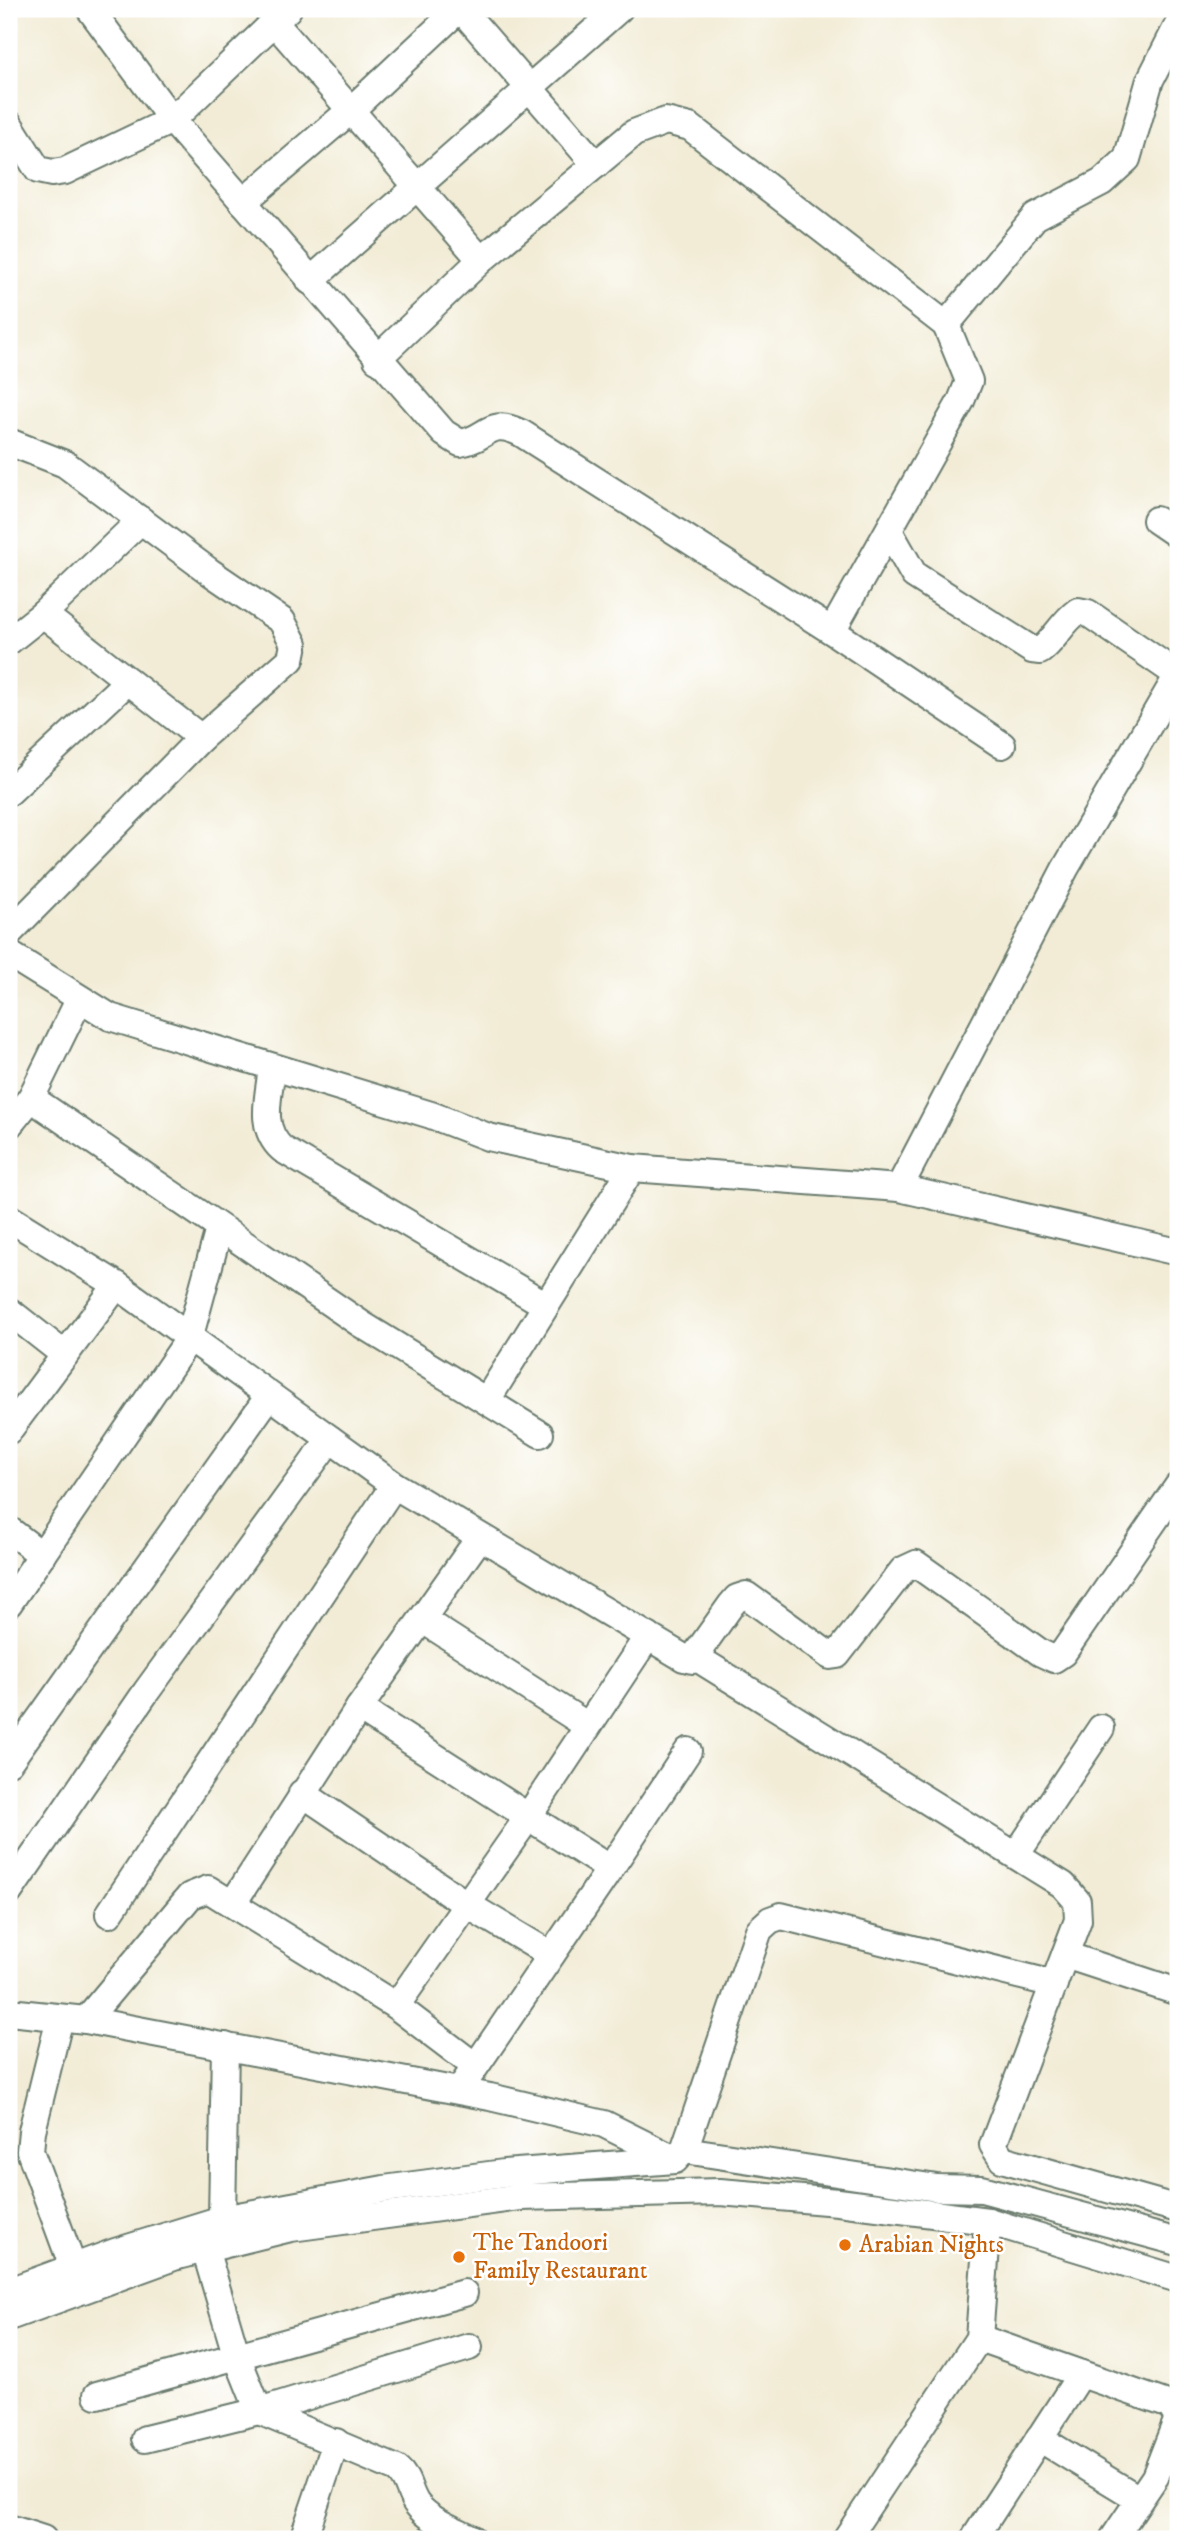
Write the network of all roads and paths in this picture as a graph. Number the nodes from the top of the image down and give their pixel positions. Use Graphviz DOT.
graph roads {
  1 [pos="90,9"];
  2 [pos="460,9"];
  3 [pos="619,9"];
  4 [pos="281,15"];
  5 [pos="1178,25"];
  6 [pos="528,87"];
  7 [pos="351,110"];
  8 [pos="172,120"];
  9 [pos="9,124"];
  10 [pos="596,165"];
  11 [pos="416,186"];
  12 [pos="243,202"];
  13 [pos="481,260"];
  14 [pos="310,281"];
  15 [pos="946,325"];
  16 [pos="377,359"];
  17 [pos="9,442"];
  18 [pos="141,520"];
  19 [pos="1157,520"];
  20 [pos="889,531"];
  21 [pos="1178,535"];
  22 [pos="43,614"];
  23 [pos="832,631"];
  24 [pos="9,641"];
  25 [pos="1178,675"];
  26 [pos="128,681"];
  27 [pos="201,738"];
  28 [pos="1002,745"];
  29 [pos="9,792"];
  30 [pos="9,933"];
  31 [pos="9,954"];
  32 [pos="79,1000"];
  33 [pos="272,1067"];
  34 [pos="31,1098"];
  35 [pos="9,1125"];
  36 [pos="632,1168"];
  37 [pos="898,1188"];
  38 [pos="9,1218"];
  39 [pos="219,1229"];
  40 [pos="1175,1243"];
  41 [pos="117,1285"];
  42 [pos="546,1305"];
  43 [pos="9,1311"];
  44 [pos="189,1339"];
  45 [pos="65,1354"];
  46 [pos="269,1396"];
  47 [pos="487,1400"];
  48 [pos="13,1417"];
  49 [pos="540,1434"];
  50 [pos="330,1439"];
  51 [pos="394,1485"];
  52 [pos="1178,1486"];
  53 [pos="9,1530"];
  54 [pos="480,1537"];
  55 [pos="42,1555"];
  56 [pos="9,1603"];
  57 [pos="423,1620"];
  58 [pos="648,1636"];
  59 [pos="705,1663"];
  60 [pos="359,1708"];
  61 [pos="588,1726"];
  62 [pos="1101,1728"];
  63 [pos="688,1751"];
  64 [pos="9,1762"];
  65 [pos="302,1793"];
  66 [pos="528,1816"];
  67 [pos="1016,1855"];
  68 [pos="610,1869"];
  69 [pos="9,1892"];
  70 [pos="233,1903"];
  71 [pos="466,1904"];
  72 [pos="109,1914"];
  73 [pos="551,1955"];
  74 [pos="1065,1955"];
  75 [pos="1054,1984"];
  76 [pos="1178,1993"];
  77 [pos="396,2006"];
  78 [pos="9,2012"];
  79 [pos="73,2019"];
  80 [pos="225,2046"];
  81 [pos="475,2066"];
  82 [pos="458,2092"];
  83 [pos="679,2155"];
  84 [pos="1178,2209"];
  85 [pos="222,2219"];
  86 [pos="988,2221"];
  87 [pos="1178,2242"];
  88 [pos="205,2249"];
  89 [pos="73,2267"];
  90 [pos="1178,2279"];
  91 [pos="9,2291"];
  92 [pos="464,2294"];
  93 [pos="9,2316"];
  94 [pos="979,2338"];
  95 [pos="469,2347"];
  96 [pos="236,2354"];
  97 [pos="1080,2374"];
  98 [pos="97,2395"];
  99 [pos="259,2411"];
  100 [pos="1039,2438"];
  101 [pos="145,2439"];
  102 [pos="336,2442"];
  103 [pos="1139,2499"];
  104 [pos="9,2528"];
  105 [pos="979,2537"];
  106 [pos="43,2539"];
  107 [pos="303,2539"];
  108 [pos="473,2539"];
  109 [pos="846,2539"];
  110 [pos="1113,2539"];
  1 -- 8 [label="street"];
  2 -- 6 [label="street"];
  2 -- 7 [label="street"];
  3 -- 6 [label="street"];
  4 -- 7 [label="street"];
  4 -- 8 [label="street"];
  5 -- 15 [label="street"];
  6 -- 10 [label="street"];
  6 -- 11 [label="street"];
  7 -- 11 [label="street"];
  7 -- 12 [label="street"];
  8 -- 9 [label="street"];
  8 -- 12 [label="street"];
  10 -- 13 [label="street"];
  10 -- 15 [label="street"];
  11 -- 13 [label="street"];
  11 -- 14 [label="street"];
  12 -- 14 [label="street"];
  13 -- 16 [label="street"];
  14 -- 16 [label="street"];
  15 -- 20 [label="street"];
  16 -- 23 [label="street"];
  17 -- 18 [label="street"];
  18 -- 22 [label="street"];
  18 -- 27 [label="street"];
  19 -- 21 [label="street"];
  20 -- 23 [label="street"];
  20 -- 25 [label="street"];
  22 -- 24 [label="street"];
  22 -- 26 [label="street"];
  23 -- 28 [label="street"];
  25 -- 37 [label="street"];
  26 -- 27 [label="street"];
  26 -- 29 [label="street"];
  27 -- 30 [label="street"];
  31 -- 32 [label="street"];
  32 -- 33 [label="street"];
  32 -- 34 [label="street"];
  33 -- 36 [label="street"];
  33 -- 42 [label="street"];
  34 -- 35 [label="street"];
  34 -- 39 [label="street"];
  36 -- 37 [label="street"];
  36 -- 42 [label="street"];
  37 -- 40 [label="street"];
  38 -- 41 [label="street"];
  39 -- 44 [label="street"];
  39 -- 47 [label="street"];
  41 -- 44 [label="street"];
  41 -- 45 [label="street"];
  42 -- 47 [label="street"];
  43 -- 45 [label="street"];
  44 -- 46 [label="street"];
  44 -- 55 [label="street"];
  45 -- 48 [label="street"];
  46 -- 50 [label="street"];
  46 -- 64 [label="street"];
  47 -- 49 [label="street"];
  50 -- 51 [label="street"];
  50 -- 69 [label="street"];
  51 -- 54 [label="street"];
  51 -- 72 [label="street"];
  52 -- 58 [label="street"];
  53 -- 55 [label="street"];
  54 -- 57 [label="street"];
  54 -- 58 [label="street"];
  55 -- 56 [label="street"];
  57 -- 60 [label="street"];
  57 -- 61 [label="street"];
  58 -- 61 [label="street"];
  59 -- 67 [label="street"];
  60 -- 65 [label="street"];
  60 -- 66 [label="street"];
  61 -- 66 [label="street"];
  62 -- 67 [label="street"];
  63 -- 68 [label="street"];
  65 -- 70 [label="street"];
  65 -- 71 [label="street"];
  66 -- 68 [label="street"];
  66 -- 71 [label="street"];
  67 -- 74 [label="street"];
  68 -- 73 [label="street"];
  70 -- 77 [label="street"];
  70 -- 79 [label="street"];
  71 -- 73 [label="street"];
  71 -- 77 [label="street"];
  73 -- 81 [label="street"];
  74 -- 75 [label="street"];
  74 -- 76 [label="street"];
  75 -- 83 [label="street"];
  75 -- 84 [label="street"];
  77 -- 81 [label="street"];
  78 -- 79 [label="street"];
  79 -- 80 [label="street"];
  79 -- 89 [label="street"];
  80 -- 82 [label="street"];
  80 -- 85 [label="street"];
  81 -- 82 [label="street"];
  82 -- 83 [label="street"];
  83 -- 85 [label="street"];
  83 -- 87 [label="street"];
  85 -- 89 [label="street"];
  86 -- 88 [label="street"];
  86 -- 90 [label="street"];
  86 -- 94 [label="street"];
  88 -- 93 [label="street"];
  88 -- 96 [label="street"];
  89 -- 91 [label="street"];
  92 -- 96 [label="street"];
  94 -- 97 [label="street"];
  94 -- 109 [label="street"];
  95 -- 99 [label="street"];
  96 -- 98 [label="street"];
  96 -- 99 [label="street"];
  97 -- 100 [label="street"];
  97 -- 103 [label="street"];
  99 -- 101 [label="street"];
  99 -- 102 [label="street"];
  100 -- 103 [label="street"];
  100 -- 105 [label="street"];
  102 -- 107 [label="street"];
  102 -- 108 [label="street"];
  103 -- 110 [label="street"];
  104 -- 106 [label="street"];
}
